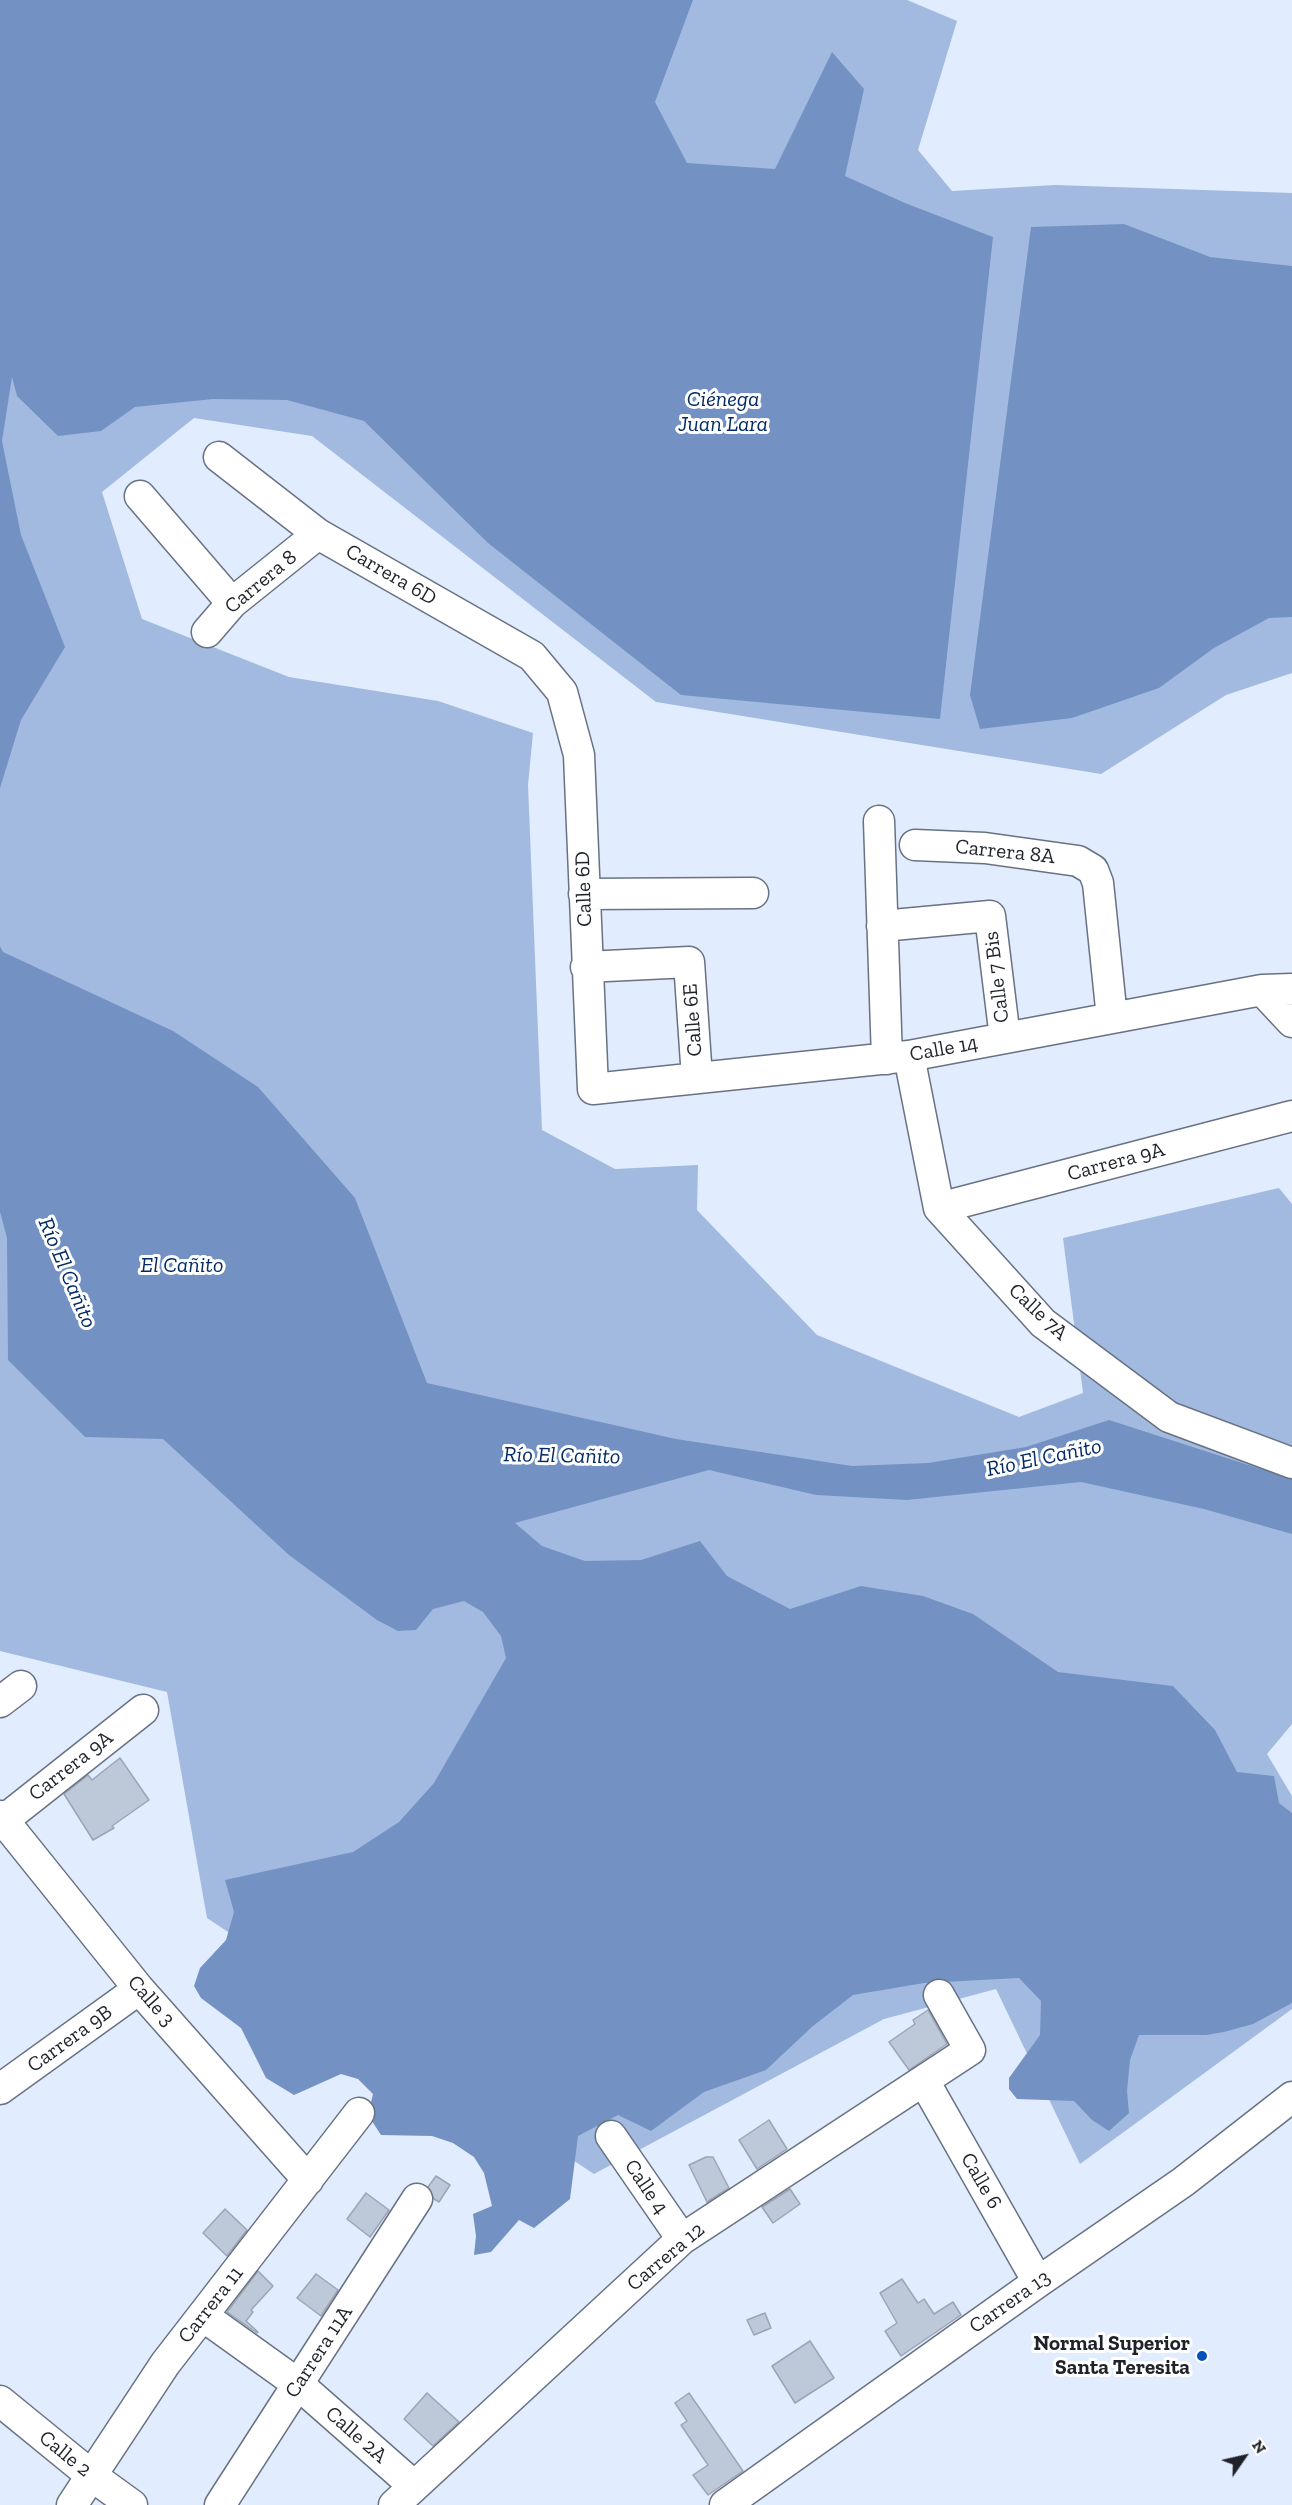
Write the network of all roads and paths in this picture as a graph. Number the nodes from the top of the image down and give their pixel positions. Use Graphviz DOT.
graph roads {
  1 [pos="219,457"];
  2 [pos="140,496"];
  3 [pos="318,534"];
  4 [pos="232,603"];
  5 [pos="207,632"];
  6 [pos="562,692"];
  7 [pos="879,821"];
  8 [pos="915,844"];
  9 [pos="753,893"];
  10 [pos="584,894"];
  11 [pos="882,926"];
  12 [pos="586,967"];
  13 [pos="1292,989"];
  14 [pos="1262,990"];
  15 [pos="1112,1018"];
  16 [pos="1292,1022"];
  17 [pos="1005,1038"];
  18 [pos="898,1057"];
  19 [pos="697,1078"];
  20 [pos="593,1089"];
  21 [pos="1292,1116"];
  22 [pos="939,1208"];
  23 [pos="1292,1463"];
  24 [pos="143,1710"];
  25 [pos="1,1820"];
  26 [pos="139,1989"];
  27 [pos="939,1995"];
  28 [pos="924,2081"];
  29 [pos="0,2089"];
  30 [pos="1292,2097"];
  31 [pos="359,2113"];
  32 [pos="611,2136"];
  33 [pos="308,2180"];
  34 [pos="417,2199"];
  35 [pos="682,2239"];
  36 [pos="1038,2282"];
  37 [pos="203,2316"];
  38 [pos="298,2384"];
  39 [pos="0,2401"];
  40 [pos="92,2476"];
  41 [pos="404,2495"];
  42 [pos="72,2505"];
  43 [pos="132,2505"];
  44 [pos="220,2505"];
  45 [pos="725,2505"];
  1 -- 3 [label="street, Carrera 6D"];
  2 -- 4 [label="street"];
  3 -- 4 [label="street, Carrera 8"];
  3 -- 6 [label="street, Carrera 6D"];
  4 -- 5 [label="street, Carrera 8"];
  6 -- 10 [label="street, Calle 6D"];
  7 -- 11 [label="street"];
  8 -- 15 [label="street, Carrera 8A"];
  9 -- 10 [label="street"];
  10 -- 12 [label="street, Calle 6D"];
  11 -- 17 [label="street, Calle 7 Bis"];
  11 -- 18 [label="street"];
  12 -- 19 [label="street, Calle 6E"];
  12 -- 20 [label="street, Calle 6D"];
  13 -- 14 [label="street, Calle 14"];
  14 -- 15 [label="street, Calle 14"];
  14 -- 16 [label="street"];
  15 -- 17 [label="street, Calle 14"];
  17 -- 18 [label="street, Calle 14"];
  18 -- 19 [label="street, Calle 14"];
  18 -- 22 [label="street"];
  19 -- 20 [label="street, Calle 14"];
  21 -- 22 [label="street, Carrera 9A"];
  22 -- 23 [label="street, Calle 7A"];
  24 -- 25 [label="street, Carrera 9A"];
  25 -- 26 [label="street, Calle 3"];
  26 -- 29 [label="street, Carrera 9B"];
  26 -- 33 [label="street, Calle 3"];
  27 -- 28 [label="street, Carrera 12"];
  28 -- 35 [label="street, Carrera 12"];
  28 -- 36 [label="street, Calle 6"];
  30 -- 36 [label="street, Carrera 13"];
  31 -- 33 [label="street, Carrera 11"];
  32 -- 35 [label="street, Calle 4"];
  33 -- 37 [label="street, Carrera 11"];
  34 -- 38 [label="street, Carrera 11A"];
  35 -- 41 [label="street, Carrera 12"];
  36 -- 45 [label="street, Carrera 13"];
  37 -- 38 [label="street, Calle 2A"];
  37 -- 40 [label="street, Carrera 11"];
  38 -- 41 [label="street, Calle 2A"];
  38 -- 44 [label="street, Carrera 11A"];
  39 -- 40 [label="street, Calle 2"];
  40 -- 42 [label="street, Carrera 11"];
  40 -- 43 [label="street, Calle 2"];
}
